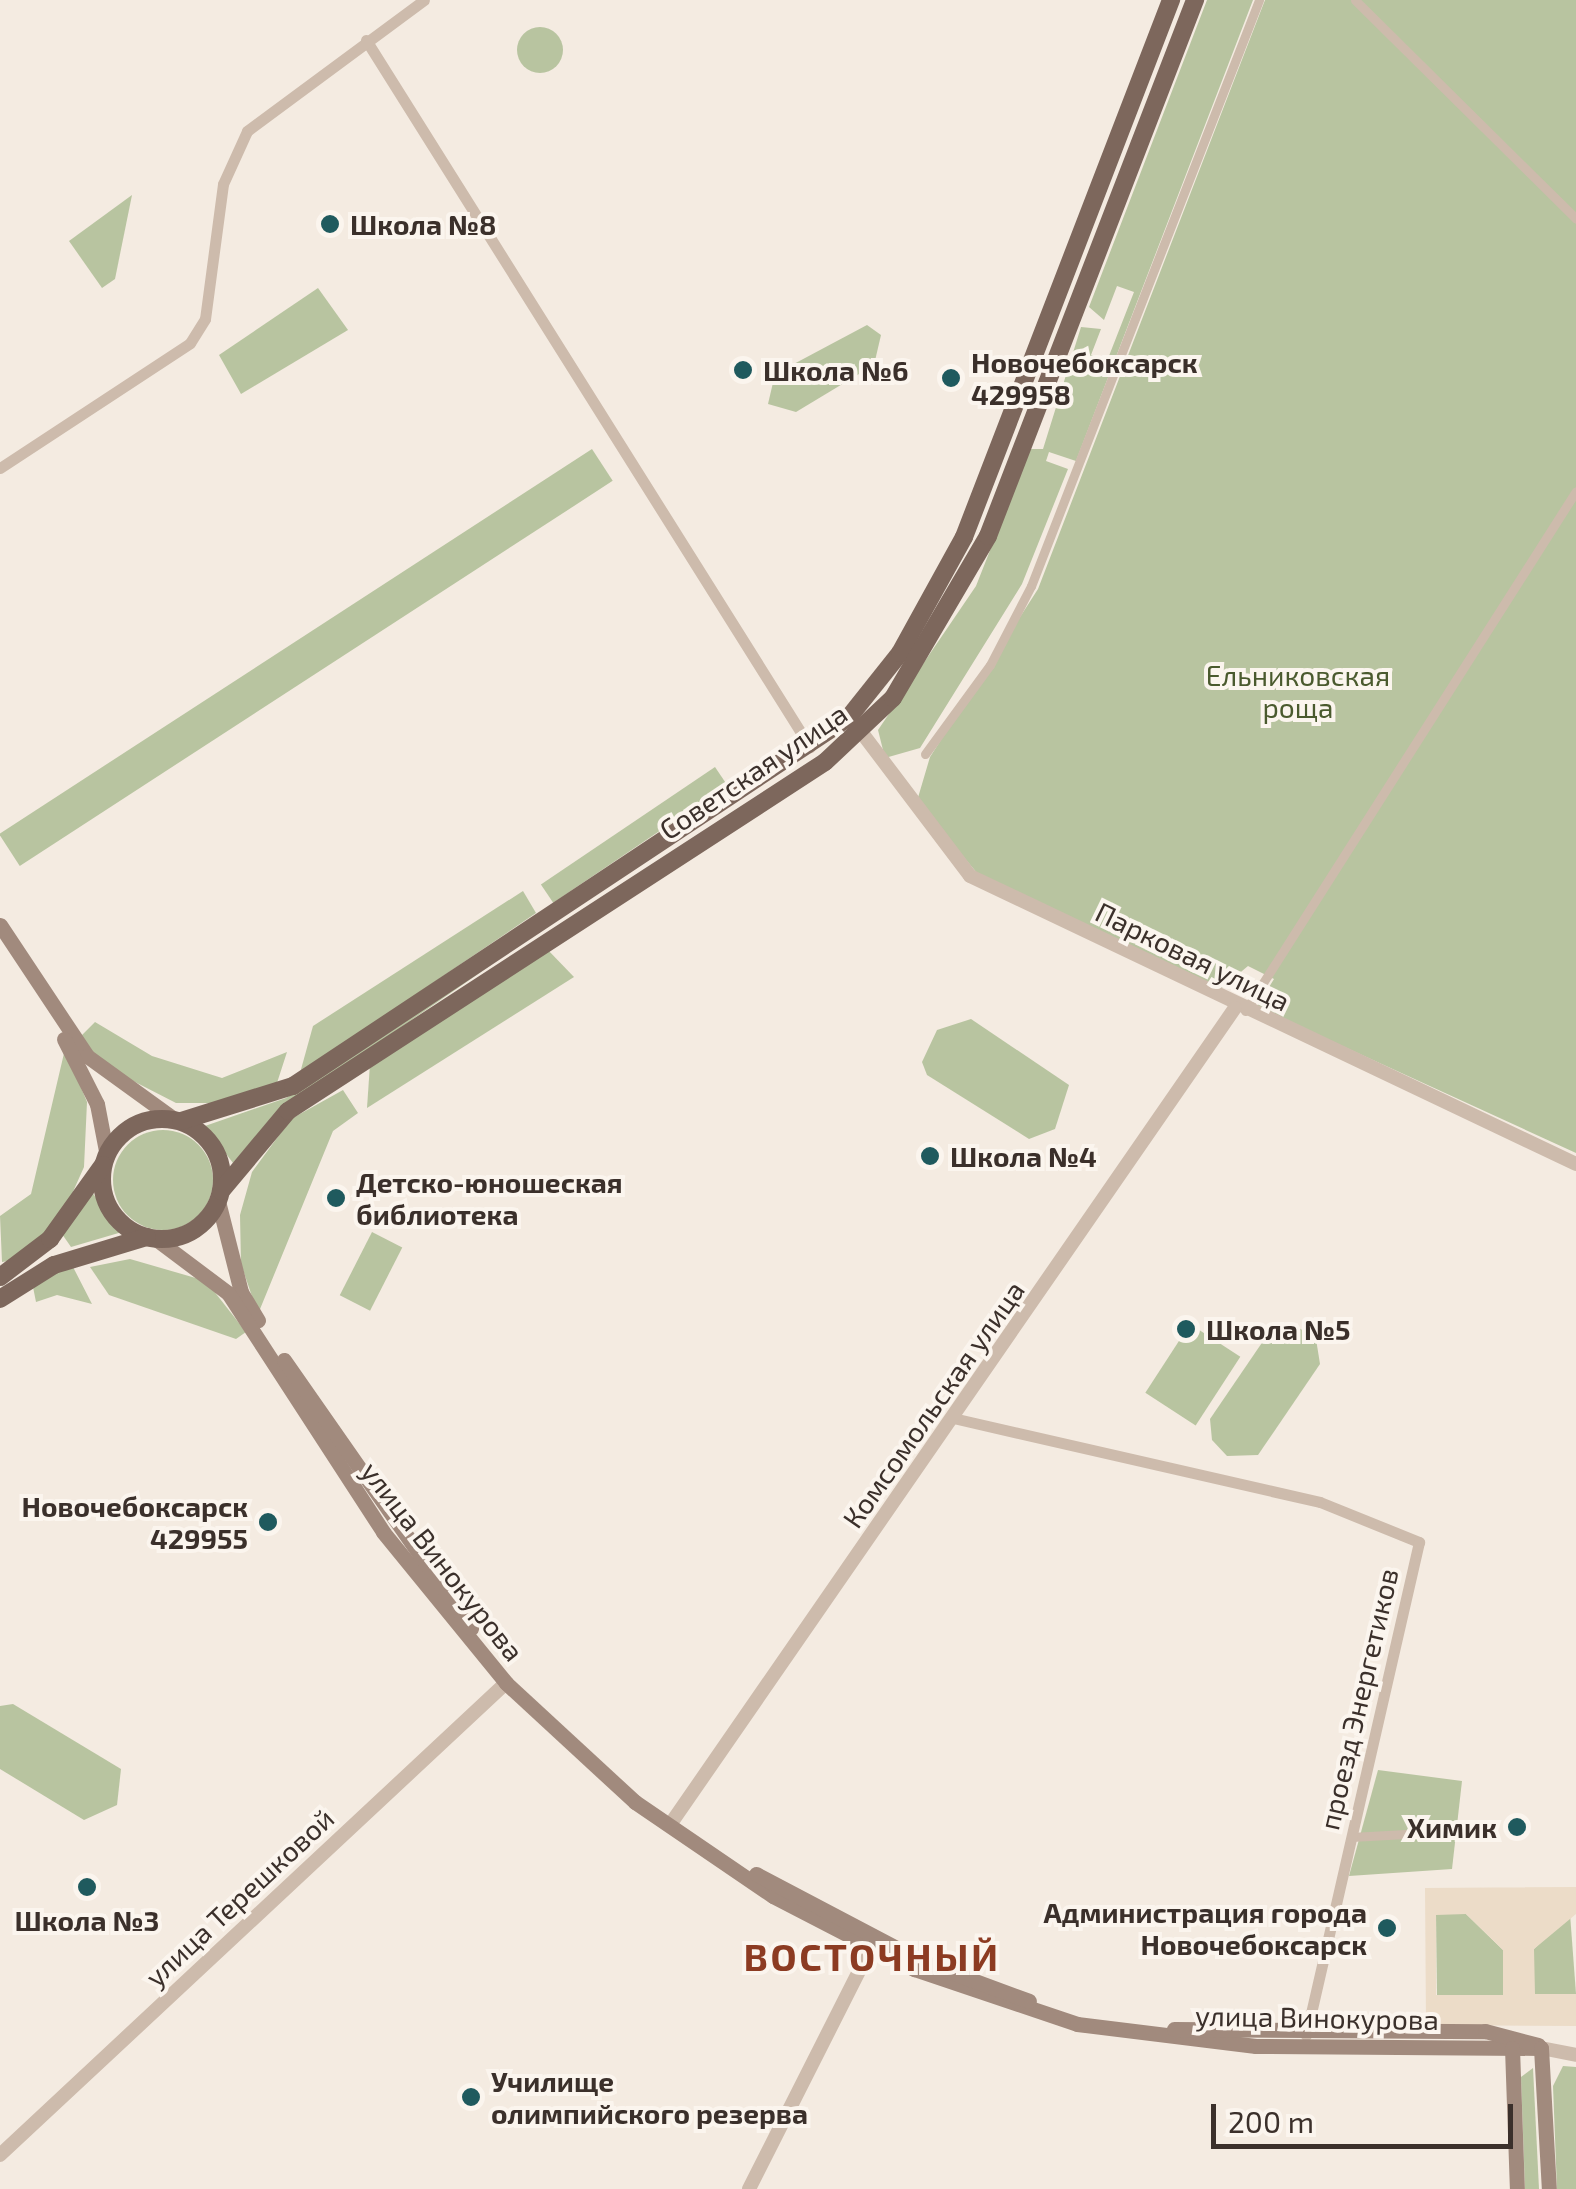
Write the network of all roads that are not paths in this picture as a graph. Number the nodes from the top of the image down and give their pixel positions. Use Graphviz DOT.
graph roads {
  1 [pos="424,0"];
  2 [pos="1171,0"];
  3 [pos="1195,0"];
  4 [pos="1259,0"];
  5 [pos="1355,0"];
  6 [pos="366,40"];
  7 [pos="1576,219"];
  8 [pos="0,468"];
  9 [pos="1576,490"];
  10 [pos="849,717"];
  11 [pos="862,734"];
  12 [pos="810,747"];
  13 [pos="925,754"];
  14 [pos="0,926"];
  15 [pos="0,939"];
  16 [pos="1240,1010"];
  17 [pos="178,1120"];
  18 [pos="105,1160"];
  19 [pos="1576,1164"];
  20 [pos="220,1196"];
  21 [pos="151,1238"];
  22 [pos="0,1278"];
  23 [pos="0,1299"];
  24 [pos="954,1418"];
  25 [pos="479,1647"];
  26 [pos="509,1679"];
  27 [pos="671,1823"];
  28 [pos="1480,1830"];
  29 [pos="1350,1837"];
  30 [pos="872,1944"];
  31 [pos="1306,2041"];
  32 [pos="1512,2048"];
  33 [pos="1542,2048"];
  34 [pos="1576,2055"];
  35 [pos="0,2155"];
  36 [pos="749,2189"];
  37 [pos="1517,2189"];
  38 [pos="1550,2189"];
  1 -- 6 [label="street"];
  2 -- 10 [label="main road, Советская улица"];
  3 -- 11 [label="main road, Советская улица"];
  4 -- 13 [label="street"];
  5 -- 7 [label="street"];
  6 -- 8 [label="street"];
  6 -- 12 [label="street"];
  9 -- 16 [label="street"];
  10 -- 11 [label="main road, Парковая улица"];
  10 -- 12 [label="main road, Советская улица"];
  11 -- 16 [label="street, Парковая улица"];
  11 -- 20 [label="main road, Советская улица"];
  12 -- 17 [label="main road, Советская улица"];
  14 -- 17 [label="main road"];
  15 -- 18 [label="main road"];
  16 -- 19 [label="street, Парковая улица"];
  16 -- 24 [label="street, Комсомольская улица"];
  17 -- 18 [label="main road"];
  17 -- 20 [label="main road"];
  18 -- 21 [label="main road"];
  18 -- 22 [label="main road"];
  20 -- 21 [label="main road"];
  20 -- 25 [label="main road, улица Винокурова"];
  21 -- 23 [label="main road"];
  21 -- 25 [label="main road, улица Винокурова"];
  24 -- 27 [label="street, Комсомольская улица"];
  24 -- 29 [label="street, проезд Энергетиков"];
  25 -- 26 [label="main road, улица Винокурова"];
  26 -- 27 [label="main road, улица Винокурова"];
  26 -- 35 [label="street, улица Терешковой"];
  27 -- 30 [label="main road, улица Винокурова"];
  28 -- 29 [label="street"];
  29 -- 31 [label="street, проезд Энергетиков"];
  30 -- 31 [label="main road, улица Винокурова"];
  30 -- 36 [label="street"];
  31 -- 32 [label="main road, улица Винокурова"];
  31 -- 33 [label="main road, улица Винокурова"];
  32 -- 33 [label="main road, улица Винокурова"];
  32 -- 37 [label="main road"];
  33 -- 34 [label="street, улица Винокурова"];
  33 -- 38 [label="main road"];
}
